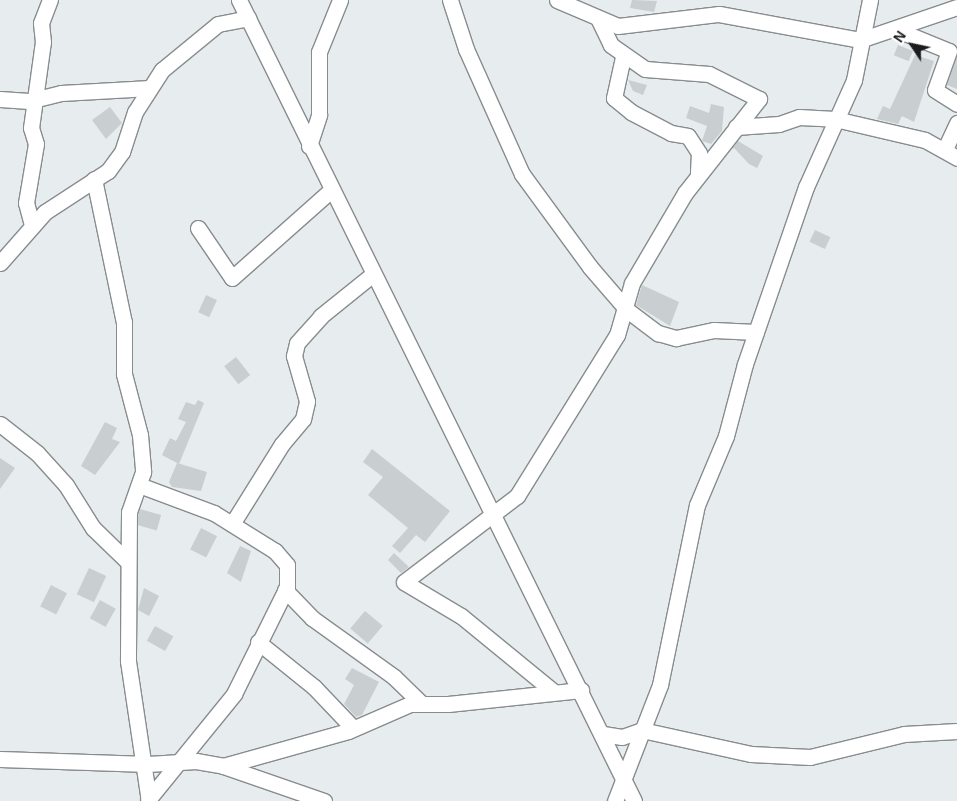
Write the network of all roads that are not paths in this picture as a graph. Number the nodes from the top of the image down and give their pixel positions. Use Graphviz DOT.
graph roads {
  1 [pos="50,0"];
  2 [pos="239,0"];
  3 [pos="340,0"];
  4 [pos="450,0"];
  5 [pos="557,0"];
  6 [pos="870,0"];
  7 [pos="948,0"];
  8 [pos="957,6"];
  9 [pos="248,18"];
  10 [pos="599,20"];
  11 [pos="895,29"];
  12 [pos="860,40"];
  13 [pos="623,57"];
  14 [pos="150,88"];
  15 [pos="0,99"];
  16 [pos="34,99"];
  17 [pos="957,104"];
  18 [pos="835,119"];
  19 [pos="957,123"];
  20 [pos="736,127"];
  21 [pos="309,146"];
  22 [pos="945,149"];
  23 [pos="957,158"];
  24 [pos="698,174"];
  25 [pos="94,179"];
  26 [pos="331,190"];
  27 [pos="32,225"];
  28 [pos="198,228"];
  29 [pos="0,262"];
  30 [pos="373,274"];
  31 [pos="627,310"];
  32 [pos="756,332"];
  33 [pos="0,424"];
  34 [pos="139,485"];
  35 [pos="494,513"];
  36 [pos="232,524"];
  37 [pos="128,562"];
  38 [pos="285,590"];
  39 [pos="258,642"];
  40 [pos="581,690"];
  41 [pos="554,692"];
  42 [pos="422,704"];
  43 [pos="353,728"];
  44 [pos="642,730"];
  45 [pos="957,731"];
  46 [pos="603,734"];
  47 [pos="0,759"];
  48 [pos="179,762"];
  49 [pos="142,764"];
  50 [pos="223,766"];
  51 [pos="623,780"];
  52 [pos="148,800"];
  53 [pos="324,801"];
  54 [pos="615,801"];
  55 [pos="634,801"];
  1 -- 16 [label="street"];
  2 -- 9 [label="street"];
  3 -- 21 [label="street"];
  4 -- 31 [label="street"];
  5 -- 10 [label="street"];
  6 -- 12 [label="street"];
  7 -- 8 [label="street"];
  8 -- 11 [label="street"];
  9 -- 14 [label="street"];
  9 -- 21 [label="street"];
  10 -- 12 [label="street"];
  10 -- 13 [label="street"];
  11 -- 12 [label="street"];
  11 -- 17 [label="street"];
  12 -- 18 [label="street"];
  13 -- 20 [label="street"];
  13 -- 24 [label="street"];
  14 -- 16 [label="street"];
  14 -- 25 [label="street"];
  15 -- 16 [label="street"];
  16 -- 27 [label="street"];
  18 -- 20 [label="street"];
  18 -- 22 [label="street"];
  18 -- 32 [label="street"];
  19 -- 22 [label="street"];
  20 -- 24 [label="street"];
  21 -- 26 [label="street"];
  22 -- 23 [label="street"];
  24 -- 31 [label="street"];
  25 -- 27 [label="street"];
  25 -- 34 [label="street"];
  26 -- 28 [label="street"];
  26 -- 30 [label="street"];
  27 -- 29 [label="street"];
  30 -- 35 [label="street"];
  30 -- 36 [label="street"];
  31 -- 32 [label="street"];
  31 -- 35 [label="street"];
  32 -- 44 [label="street"];
  33 -- 37 [label="street"];
  34 -- 36 [label="street"];
  34 -- 37 [label="street"];
  35 -- 40 [label="street"];
  35 -- 41 [label="street"];
  36 -- 38 [label="street"];
  37 -- 49 [label="street"];
  38 -- 39 [label="street"];
  38 -- 42 [label="street"];
  39 -- 43 [label="street"];
  39 -- 48 [label="street"];
  40 -- 41 [label="street"];
  40 -- 46 [label="street"];
  41 -- 42 [label="street"];
  42 -- 43 [label="street"];
  43 -- 50 [label="street"];
  44 -- 45 [label="street"];
  44 -- 46 [label="street"];
  44 -- 51 [label="street"];
  46 -- 51 [label="street"];
  47 -- 49 [label="street"];
  48 -- 49 [label="street"];
  48 -- 50 [label="street"];
  48 -- 52 [label="street"];
  49 -- 52 [label="street"];
  50 -- 53 [label="street"];
  51 -- 54 [label="street"];
  51 -- 55 [label="street"];
}
